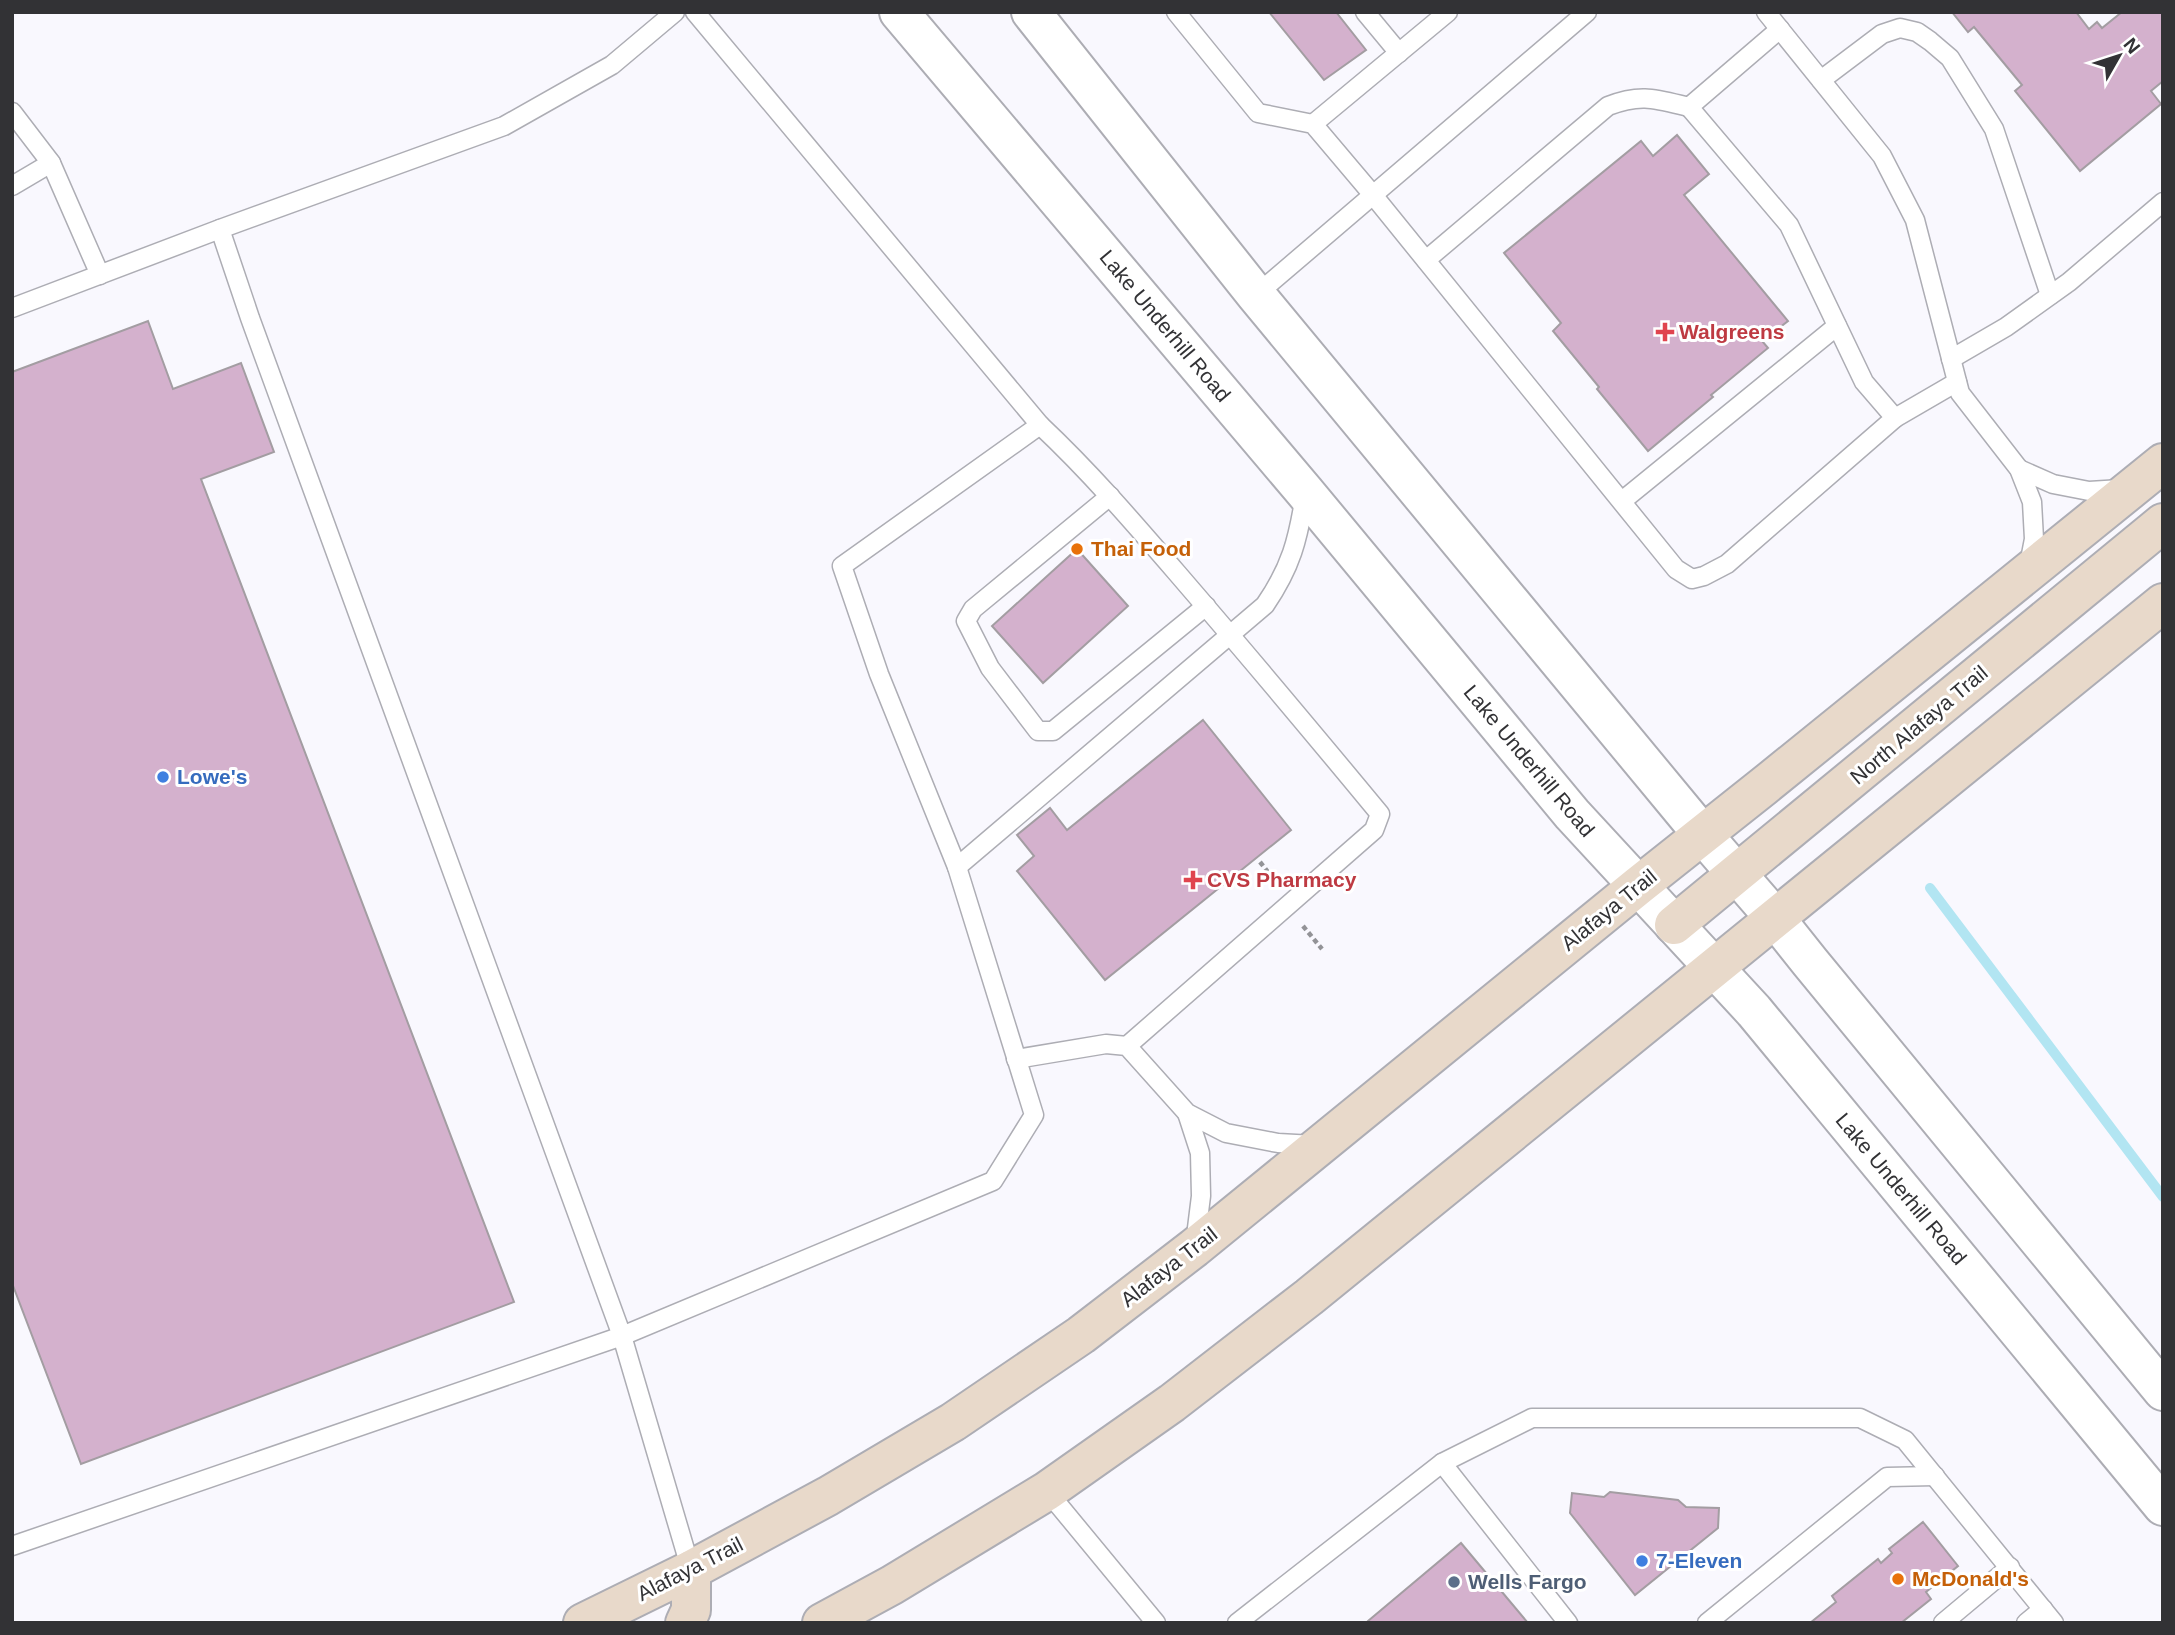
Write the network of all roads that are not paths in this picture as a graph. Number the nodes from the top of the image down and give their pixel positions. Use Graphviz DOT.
graph roads {
  1 [pos="675,12"];
  2 [pos="695,12"];
  3 [pos="899,12"];
  4 [pos="1031,12"];
  5 [pos="1176,12"];
  6 [pos="1365,12"];
  7 [pos="1448,12"];
  8 [pos="1587,12"];
  9 [pos="1766,12"];
  10 [pos="1780,29"];
  11 [pos="1399,53"];
  12 [pos="1821,80"];
  13 [pos="1689,107"];
  14 [pos="12,112"];
  15 [pos="1313,124"];
  16 [pos="51,163"];
  17 [pos="12,186"];
  18 [pos="1373,195"];
  19 [pos="2163,202"];
  20 [pos="220,229"];
  21 [pos="1426,260"];
  22 [pos="100,275"];
  23 [pos="1256,295"];
  24 [pos="2050,295"];
  25 [pos="12,308"];
  26 [pos="1837,326"];
  27 [pos="1951,359"];
  28 [pos="1957,382"];
  29 [pos="1895,418"];
  30 [pos="1040,425"];
  31 [pos="2163,463"];
  32 [pos="2019,469"];
  33 [pos="2131,489"];
  34 [pos="1305,492"];
  35 [pos="1110,496"];
  36 [pos="1622,501"];
  37 [pos="2163,523"];
  38 [pos="2028,572"];
  39 [pos="2163,603"];
  40 [pos="1206,606"];
  41 [pos="1231,635"];
  42 [pos="1703,835"];
  43 [pos="957,867"];
  44 [pos="1738,874"];
  45 [pos="1638,886"];
  46 [pos="1775,918"];
  47 [pos="1674,925"];
  48 [pos="1714,968"];
  49 [pos="1127,1045"];
  50 [pos="1016,1059"];
  51 [pos="1187,1113"];
  52 [pos="1321,1146"];
  53 [pos="1195,1248"];
  54 [pos="622,1336"];
  55 [pos="2163,1391"];
  56 [pos="1442,1463"];
  57 [pos="1935,1476"];
  58 [pos="1046,1492"];
  59 [pos="2163,1506"];
  60 [pos="12,1546"];
  61 [pos="2010,1567"];
  62 [pos="691,1570"];
  63 [pos="2049,1616"];
  64 [pos="583,1623"];
  65 [pos="685,1623"];
  66 [pos="822,1623"];
  67 [pos="1156,1623"];
  68 [pos="1237,1623"];
  69 [pos="1569,1623"];
  70 [pos="1707,1623"];
  71 [pos="1943,1623"];
  72 [pos="2026,1623"];
  1 -- 20 [label="lane"];
  2 -- 30 [label="lane"];
  3 -- 34 [label="street, Lake Underhill Road"];
  4 -- 23 [label="street"];
  5 -- 15 [label="lane"];
  6 -- 11 [label="lane"];
  7 -- 11 [label="lane"];
  8 -- 18 [label="lane"];
  9 -- 10 [label="lane"];
  10 -- 12 [label="lane"];
  10 -- 13 [label="lane"];
  11 -- 15 [label="lane"];
  12 -- 24 [label="lane"];
  12 -- 27 [label="lane"];
  13 -- 21 [label="lane"];
  13 -- 26 [label="lane"];
  14 -- 16 [label="lane"];
  15 -- 18 [label="lane"];
  16 -- 17 [label="lane"];
  16 -- 22 [label="lane"];
  18 -- 21 [label="lane"];
  18 -- 23 [label="lane"];
  19 -- 24 [label="lane"];
  20 -- 22 [label="lane"];
  20 -- 54 [label="lane"];
  21 -- 36 [label="lane"];
  22 -- 25 [label="lane"];
  23 -- 42 [label="street"];
  24 -- 27 [label="lane"];
  26 -- 29 [label="lane"];
  26 -- 36 [label="lane"];
  27 -- 28 [label="lane"];
  28 -- 29 [label="lane"];
  28 -- 32 [label="lane"];
  29 -- 36 [label="lane"];
  30 -- 35 [label="lane"];
  30 -- 43 [label="lane"];
  31 -- 33 [label="main road"];
  32 -- 33 [label="lane"];
  32 -- 38 [label="lane"];
  33 -- 38 [label="main road"];
  34 -- 41 [label="lane"];
  34 -- 45 [label="street, Lake Underhill Road"];
  35 -- 40 [label="lane"];
  35 -- 40 [label="lane"];
  37 -- 44 [label="main road, North Alafaya Trail"];
  38 -- 42 [label="main road"];
  39 -- 46 [label="main road"];
  40 -- 41 [label="lane"];
  41 -- 43 [label="lane"];
  41 -- 49 [label="lane"];
  42 -- 44 [label="street"];
  42 -- 45 [label="main road, Alafaya Trail"];
  43 -- 50 [label="lane"];
  44 -- 46 [label="street"];
  44 -- 47 [label="main road, North Alafaya Trail"];
  45 -- 47 [label="street, Lake Underhill Road"];
  45 -- 52 [label="main road, Alafaya Trail"];
  46 -- 48 [label="main road"];
  46 -- 55 [label="street"];
  47 -- 48 [label="street, Lake Underhill Road"];
  48 -- 58 [label="main road"];
  48 -- 59 [label="street, Lake Underhill Road"];
  49 -- 50 [label="lane"];
  49 -- 51 [label="lane"];
  50 -- 54 [label="lane"];
  51 -- 52 [label="lane"];
  51 -- 53 [label="lane"];
  52 -- 53 [label="main road, Alafaya Trail"];
  53 -- 62 [label="main road, Alafaya Trail"];
  54 -- 60 [label="lane"];
  54 -- 62 [label="lane"];
  56 -- 57 [label="lane"];
  56 -- 68 [label="lane"];
  56 -- 69 [label="lane"];
  57 -- 61 [label="lane"];
  57 -- 70 [label="lane"];
  58 -- 66 [label="main road"];
  58 -- 67 [label="lane"];
  61 -- 63 [label="lane"];
  61 -- 71 [label="lane"];
  62 -- 64 [label="main road, Alafaya Trail"];
  62 -- 65 [label="main road"];
  63 -- 72 [label="lane"];
}
